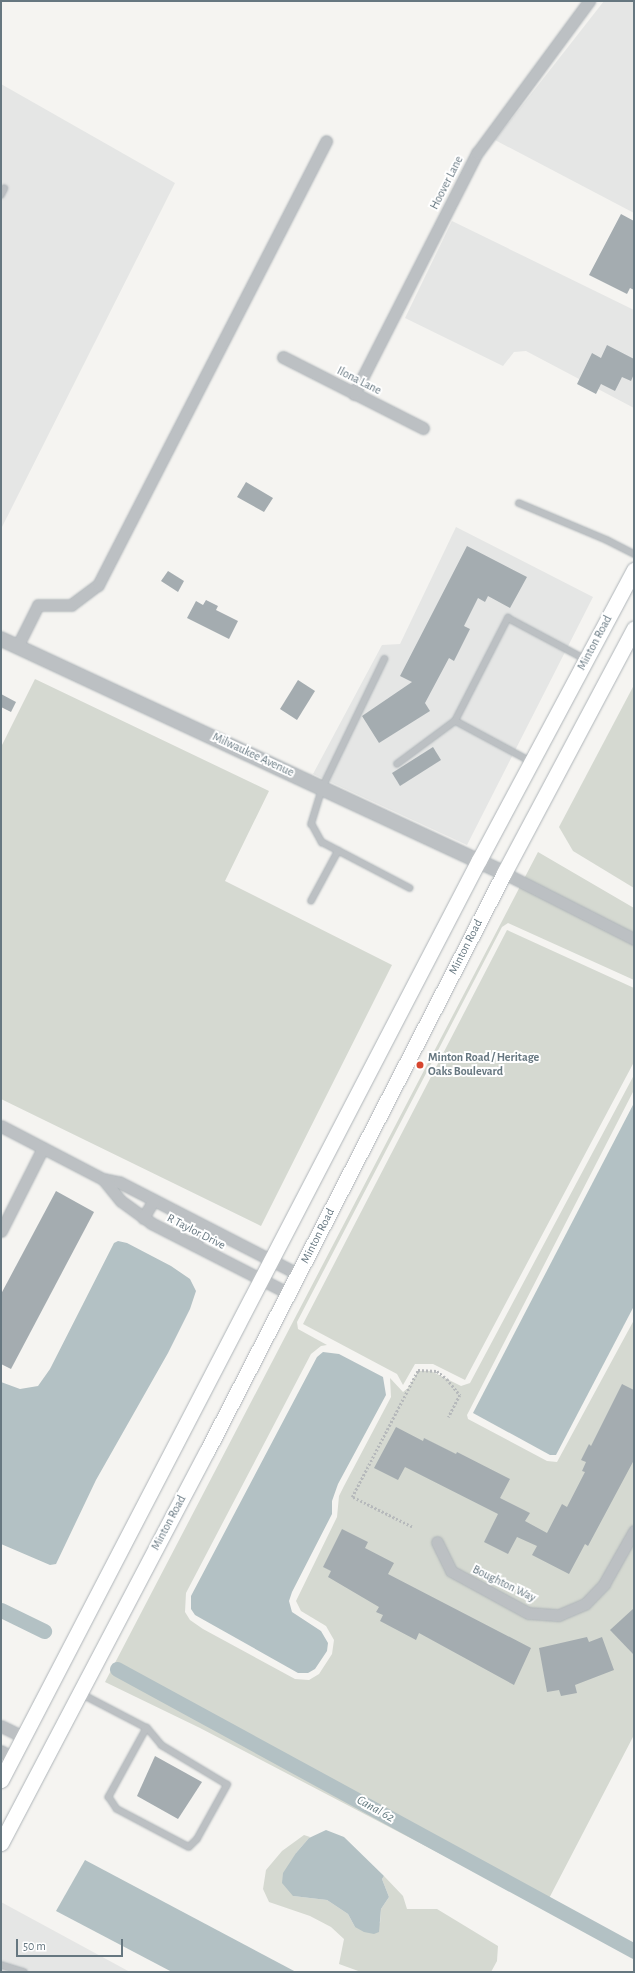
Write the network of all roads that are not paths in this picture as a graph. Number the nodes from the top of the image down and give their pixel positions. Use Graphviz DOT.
graph roads {
  1 [pos="589,1"];
  2 [pos="326,141"];
  3 [pos="283,357"];
  4 [pos="354,394"];
  5 [pos="423,428"];
  6 [pos="520,504"];
  7 [pos="634,554"];
  8 [pos="634,570"];
  9 [pos="633,633"];
  10 [pos="1,639"];
  11 [pos="17,647"];
  12 [pos="385,659"];
  13 [pos="586,660"];
  14 [pos="455,721"];
  15 [pos="532,762"];
  16 [pos="397,764"];
  17 [pos="323,787"];
  18 [pos="338,851"];
  19 [pos="479,860"];
  20 [pos="504,873"];
  21 [pos="410,888"];
  22 [pos="311,901"];
  23 [pos="634,939"];
  24 [pos="1,1126"];
  25 [pos="43,1148"];
  26 [pos="103,1179"];
  27 [pos="154,1200"];
  28 [pos="143,1218"];
  29 [pos="204,1226"];
  30 [pos="1,1231"];
  31 [pos="194,1245"];
  32 [pos="271,1260"];
  33 [pos="298,1274"];
  34 [pos="261,1280"];
  35 [pos="288,1294"];
  36 [pos="634,1531"];
  37 [pos="437,1542"];
  38 [pos="80,1693"];
  39 [pos="1,1726"];
  40 [pos="147,1728"];
  41 [pos="24,1737"];
  42 [pos="7,1755"];
  43 [pos="1,1780"];
  44 [pos="1,1843"];
  45 [pos="1,1965"];
  46 [pos="24,1972"];
  1 -- 4 [label="street, Hoover Lane"];
  2 -- 11 [label="street"];
  3 -- 4 [label="street, Ilona Lane"];
  4 -- 5 [label="street, Ilona Lane"];
  6 -- 7 [label="lane"];
  8 -- 13 [label="main road, Minton Road"];
  9 -- 20 [label="main road, Minton Road"];
  10 -- 11 [label="street, Milwaukee Avenue"];
  11 -- 17 [label="street, Milwaukee Avenue"];
  12 -- 17 [label="lane"];
  13 -- 14 [label="lane"];
  13 -- 15 [label="main road, Minton Road"];
  14 -- 15 [label="lane"];
  14 -- 16 [label="lane"];
  15 -- 19 [label="main road, Minton Road"];
  17 -- 18 [label="lane"];
  17 -- 19 [label="street, Milwaukee Avenue"];
  18 -- 21 [label="lane"];
  18 -- 22 [label="lane"];
  19 -- 20 [label="street, Milwaukee Avenue"];
  19 -- 32 [label="main road, Minton Road"];
  20 -- 23 [label="street"];
  20 -- 33 [label="main road, Minton Road"];
  24 -- 25 [label="street, R Taylor Drive"];
  25 -- 26 [label="street, R Taylor Drive"];
  25 -- 30 [label="street"];
  26 -- 27 [label="street, R Taylor Drive"];
  26 -- 28 [label="street, R Taylor Drive"];
  27 -- 28 [label="street"];
  27 -- 29 [label="street, R Taylor Drive"];
  28 -- 31 [label="street, R Taylor Drive"];
  29 -- 31 [label="street"];
  29 -- 32 [label="street, R Taylor Drive"];
  31 -- 34 [label="street, R Taylor Drive"];
  32 -- 33 [label="street, R Taylor Drive"];
  32 -- 34 [label="main road, Minton Road"];
  33 -- 35 [label="main road, Minton Road"];
  34 -- 35 [label="street, R Taylor Drive"];
  34 -- 41 [label="main road, Minton Road"];
  35 -- 38 [label="main road, Minton Road"];
  36 -- 37 [label="street, Boughton Way"];
  38 -- 40 [label="lane"];
  38 -- 44 [label="main road, Minton Road"];
  39 -- 41 [label="street"];
  40 -- 40 [label="lane"];
  41 -- 42 [label="main road, Minton Road"];
  42 -- 43 [label="main road, Minton Road"];
  45 -- 46 [label="lane"];
}
